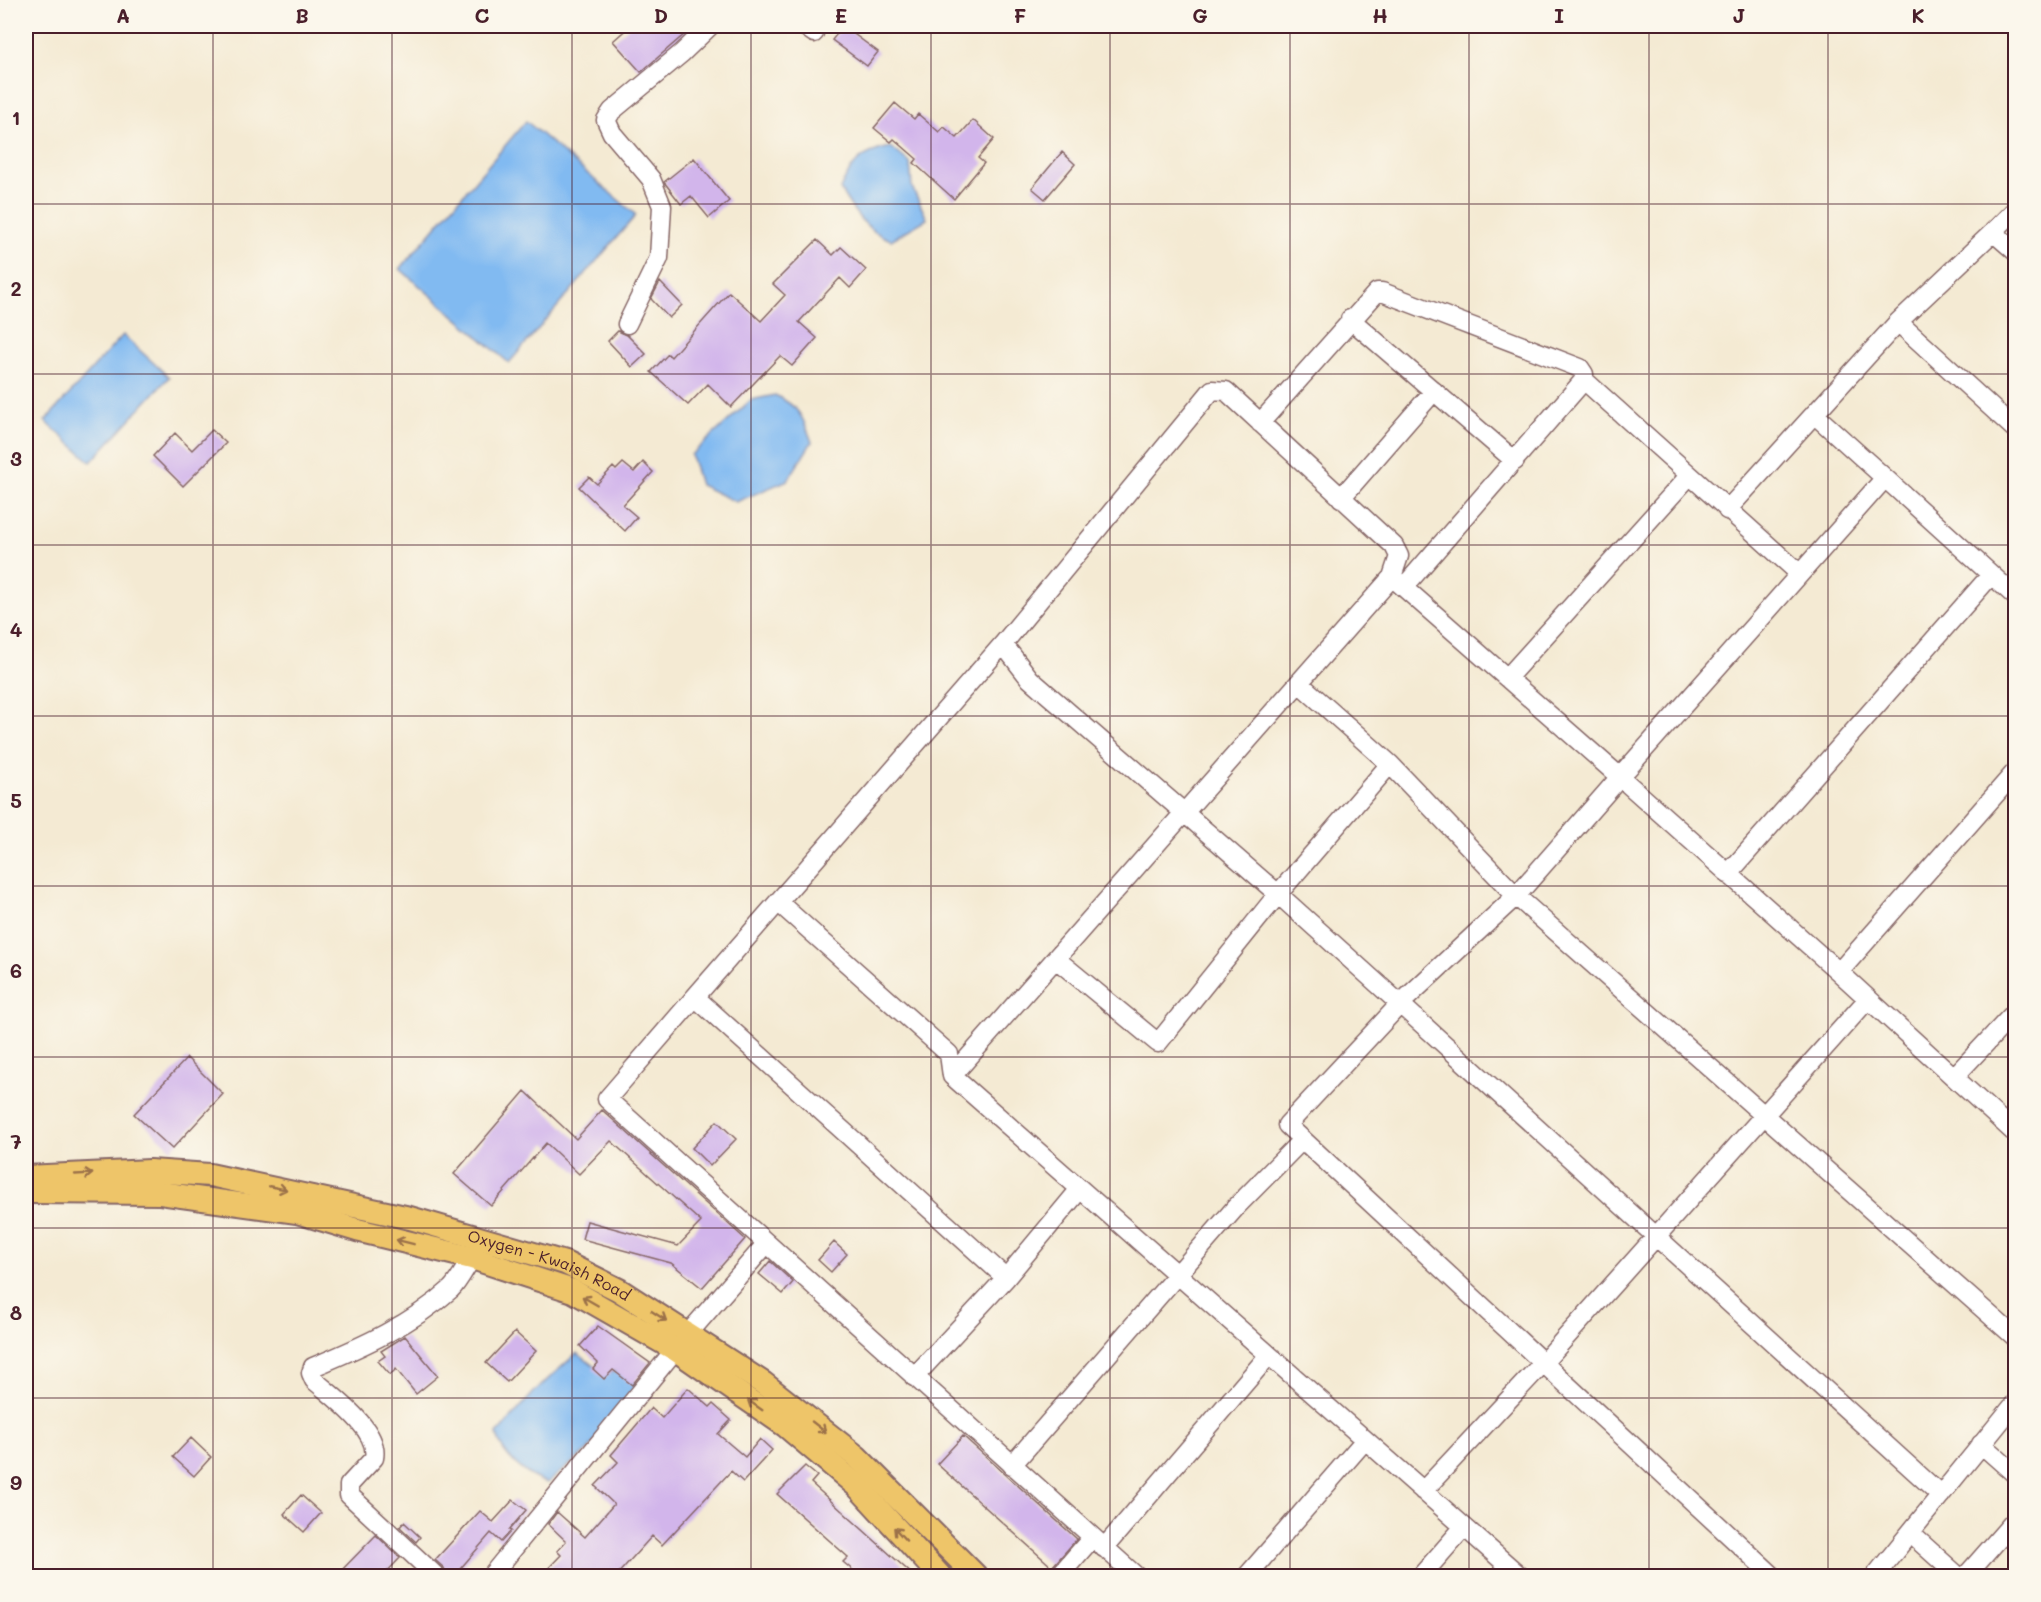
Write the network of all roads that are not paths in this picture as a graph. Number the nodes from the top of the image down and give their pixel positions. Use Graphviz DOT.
graph roads {
  1 [pos="710,26"];
  2 [pos="2016,209"];
  3 [pos="1993,232"];
  4 [pos="2016,252"];
  5 [pos="1350,319"];
  6 [pos="1898,322"];
  7 [pos="627,324"];
  8 [pos="1584,381"];
  9 [pos="1434,391"];
  10 [pos="1814,414"];
  11 [pos="1260,423"];
  12 [pos="2016,430"];
  13 [pos="1515,461"];
  14 [pos="1689,476"];
  15 [pos="1885,478"];
  16 [pos="1341,498"];
  17 [pos="1727,510"];
  18 [pos="1800,574"];
  19 [pos="1991,575"];
  20 [pos="1398,582"];
  21 [pos="2016,597"];
  22 [pos="1003,644"];
  23 [pos="1507,678"];
  24 [pos="1299,683"];
  25 [pos="1390,764"];
  26 [pos="1620,777"];
  27 [pos="2013,779"];
  28 [pos="1186,811"];
  29 [pos="1728,874"];
  30 [pos="1278,894"];
  31 [pos="1516,896"];
  32 [pos="778,902"];
  33 [pos="1056,959"];
  34 [pos="1839,972"];
  35 [pos="695,997"];
  36 [pos="1868,999"];
  37 [pos="1400,1004"];
  38 [pos="2016,1011"];
  39 [pos="952,1076"];
  40 [pos="1954,1077"];
  41 [pos="1765,1116"];
  42 [pos="2016,1134"];
  43 [pos="1302,1140"];
  44 [pos="26,1177"];
  45 [pos="1080,1189"];
  46 [pos="26,1192"];
  47 [pos="1656,1236"];
  48 [pos="767,1243"];
  49 [pos="472,1258"];
  50 [pos="1177,1274"];
  51 [pos="1006,1278"];
  52 [pos="2016,1338"];
  53 [pos="682,1342"];
  54 [pos="1269,1355"];
  55 [pos="1543,1363"];
  56 [pos="914,1377"];
  57 [pos="2016,1402"];
  58 [pos="1365,1440"];
  59 [pos="1981,1444"];
  60 [pos="1012,1465"];
  61 [pos="2016,1475"];
  62 [pos="1423,1491"];
  63 [pos="1941,1495"];
  64 [pos="2016,1519"];
  65 [pos="1464,1527"];
  66 [pos="1910,1533"];
  67 [pos="1098,1543"];
  68 [pos="436,1576"];
  69 [pos="491,1576"];
  70 [pos="940,1576"];
  71 [pos="976,1576"];
  72 [pos="1059,1576"];
  73 [pos="1136,1576"];
  74 [pos="1247,1576"];
  75 [pos="1421,1576"];
  76 [pos="1520,1576"];
  77 [pos="1773,1576"];
  78 [pos="1875,1576"];
  79 [pos="1958,1576"];
  80 [pos="1966,1576"];
  1 -- 7 [label="street"];
  2 -- 3 [label="street"];
  3 -- 4 [label="street"];
  3 -- 6 [label="street"];
  5 -- 8 [label="street"];
  5 -- 9 [label="street"];
  5 -- 11 [label="street"];
  6 -- 10 [label="street"];
  6 -- 12 [label="street"];
  8 -- 13 [label="street"];
  8 -- 14 [label="street"];
  9 -- 13 [label="street"];
  9 -- 16 [label="street"];
  10 -- 15 [label="street"];
  10 -- 17 [label="street"];
  11 -- 16 [label="street"];
  11 -- 22 [label="street"];
  13 -- 20 [label="street"];
  14 -- 17 [label="street"];
  14 -- 23 [label="street"];
  15 -- 18 [label="street"];
  15 -- 19 [label="street"];
  16 -- 20 [label="street"];
  17 -- 18 [label="street"];
  18 -- 26 [label="street"];
  19 -- 21 [label="street"];
  19 -- 29 [label="street"];
  20 -- 23 [label="street"];
  20 -- 24 [label="street"];
  22 -- 28 [label="street"];
  22 -- 32 [label="street"];
  23 -- 26 [label="street"];
  24 -- 25 [label="street"];
  24 -- 28 [label="street"];
  25 -- 30 [label="street"];
  25 -- 31 [label="street"];
  26 -- 29 [label="street"];
  26 -- 31 [label="street"];
  27 -- 34 [label="street"];
  28 -- 30 [label="street"];
  28 -- 33 [label="street"];
  29 -- 34 [label="street"];
  30 -- 33 [label="street"];
  30 -- 37 [label="street"];
  31 -- 37 [label="street"];
  31 -- 41 [label="street"];
  32 -- 35 [label="street"];
  32 -- 39 [label="street"];
  33 -- 39 [label="street"];
  34 -- 36 [label="street"];
  35 -- 48 [label="street"];
  35 -- 51 [label="street"];
  36 -- 40 [label="street"];
  36 -- 41 [label="street"];
  37 -- 43 [label="street"];
  37 -- 47 [label="street"];
  38 -- 40 [label="street"];
  39 -- 45 [label="street"];
  40 -- 42 [label="street"];
  41 -- 47 [label="street"];
  41 -- 52 [label="street"];
  43 -- 50 [label="street"];
  43 -- 55 [label="street"];
  44 -- 53 [label="main road, Oxygen - Kwaish Road, one-way"];
  45 -- 50 [label="street"];
  45 -- 51 [label="street"];
  49 -- 46 [label="main road, Oxygen - Kwaish Road, one-way"];
  47 -- 55 [label="street"];
  47 -- 63 [label="street"];
  48 -- 53 [label="street"];
  48 -- 56 [label="street"];
  53 -- 49 [label="main road, Oxygen - Kwaish Road, one-way"];
  49 -- 68 [label="street"];
  50 -- 54 [label="street"];
  50 -- 60 [label="street"];
  51 -- 56 [label="street"];
  53 -- 69 [label="street"];
  70 -- 53 [label="main road, Oxygen - Kwaish Road, one-way"];
  53 -- 71 [label="main road, Oxygen - Kwaish Road, one-way"];
  54 -- 58 [label="street"];
  54 -- 67 [label="street"];
  55 -- 62 [label="street"];
  55 -- 77 [label="street"];
  56 -- 60 [label="street"];
  57 -- 59 [label="street"];
  58 -- 62 [label="street"];
  58 -- 74 [label="street"];
  59 -- 61 [label="street"];
  59 -- 63 [label="street"];
  60 -- 67 [label="street"];
  62 -- 65 [label="street"];
  63 -- 66 [label="street"];
  64 -- 80 [label="street"];
  65 -- 75 [label="street"];
  65 -- 76 [label="street"];
  66 -- 78 [label="street"];
  66 -- 79 [label="street"];
  67 -- 72 [label="street"];
  67 -- 73 [label="street"];
}
